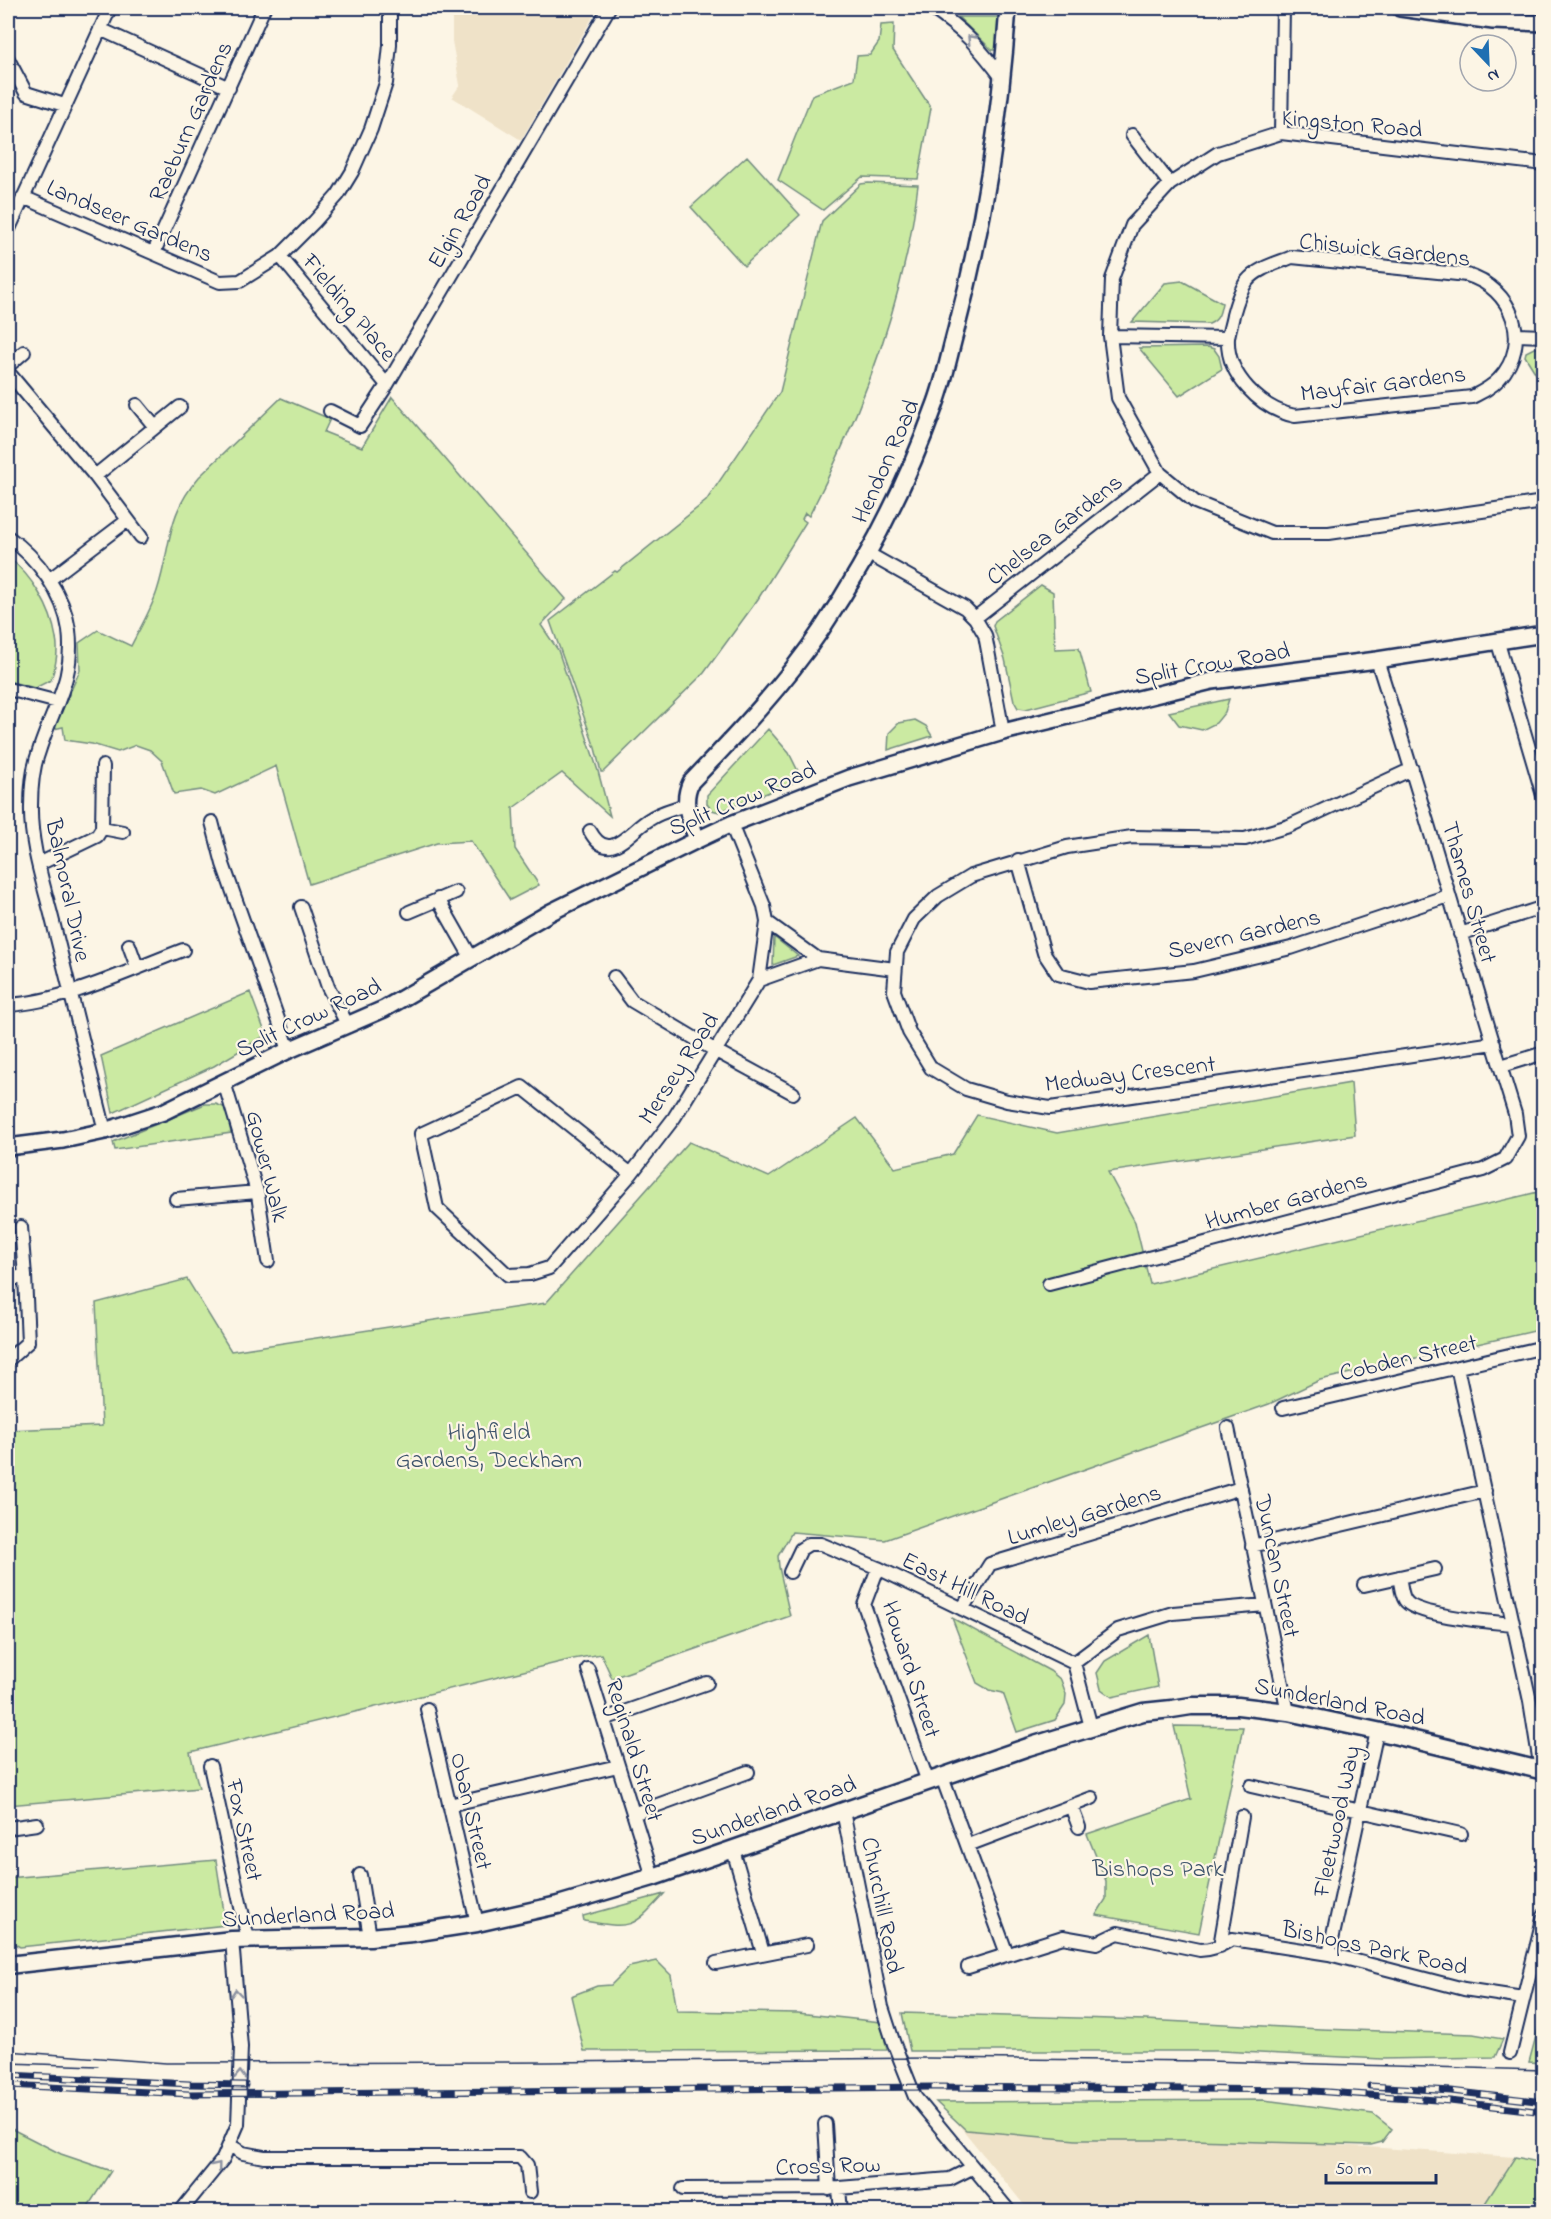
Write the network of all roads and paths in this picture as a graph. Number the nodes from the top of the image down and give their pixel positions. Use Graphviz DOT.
graph roads {
  1 [pos="110,8"];
  2 [pos="264,8"];
  3 [pos="390,8"];
  4 [pos="609,8"];
  5 [pos="931,8"];
  6 [pos="1008,8"];
  7 [pos="1283,8"];
  8 [pos="1400,8"];
  9 [pos="1544,23"];
  10 [pos="100,29"];
  11 [pos="8,59"];
  12 [pos="1003,79"];
  13 [pos="228,88"];
  14 [pos="64,105"];
  15 [pos="1281,133"];
  16 [pos="1132,135"];
  17 [pos="1544,164"];
  18 [pos="1170,184"];
  19 [pos="23,197"];
  20 [pos="8,231"];
  21 [pos="154,252"];
  22 [pos="280,256"];
  23 [pos="1516,335"];
  24 [pos="1110,336"];
  25 [pos="1544,336"];
  26 [pos="1228,338"];
  27 [pos="24,352"];
  28 [pos="8,366"];
  29 [pos="8,372"];
  30 [pos="387,385"];
  31 [pos="137,405"];
  32 [pos="180,407"];
  33 [pos="330,411"];
  34 [pos="156,427"];
  35 [pos="1160,473"];
  36 [pos="95,476"];
  37 [pos="1544,502"];
  38 [pos="128,520"];
  39 [pos="8,537"];
  40 [pos="141,537"];
  41 [pos="867,554"];
  42 [pos="49,580"];
  43 [pos="975,618"];
  44 [pos="1544,634"];
  45 [pos="1498,643"];
  46 [pos="1377,660"];
  47 [pos="8,689"];
  48 [pos="58,702"];
  49 [pos="1003,732"];
  50 [pos="104,766"];
  51 [pos="1413,769"];
  52 [pos="1544,799"];
  53 [pos="685,805"];
  54 [pos="212,822"];
  55 [pos="730,824"];
  56 [pos="102,828"];
  57 [pos="590,831"];
  58 [pos="123,832"];
  59 [pos="697,840"];
  60 [pos="1018,860"];
  61 [pos="39,864"];
  62 [pos="456,892"];
  63 [pos="1448,896"];
  64 [pos="438,900"];
  65 [pos="301,907"];
  66 [pos="1544,907"];
  67 [pos="409,912"];
  68 [pos="767,922"];
  69 [pos="1460,934"];
  70 [pos="129,945"];
  71 [pos="183,950"];
  72 [pos="471,957"];
  73 [pos="818,959"];
  74 [pos="137,967"];
  75 [pos="895,969"];
  76 [pos="614,977"];
  77 [pos="759,980"];
  78 [pos="70,992"];
  79 [pos="8,1005"];
  80 [pos="348,1026"];
  81 [pos="1494,1043"];
  82 [pos="290,1050"];
  83 [pos="716,1051"];
  84 [pos="1544,1053"];
  85 [pos="1501,1066"];
  86 [pos="224,1082"];
  87 [pos="793,1093"];
  88 [pos="105,1131"];
  89 [pos="1518,1136"];
  90 [pos="8,1147"];
  91 [pos="631,1174"];
  92 [pos="257,1192"];
  93 [pos="176,1199"];
  94 [pos="21,1227"];
  95 [pos="268,1261"];
  96 [pos="26,1276"];
  97 [pos="8,1279"];
  98 [pos="1049,1284"];
  99 [pos="1544,1347"];
  100 [pos="8,1360"];
  101 [pos="1457,1367"];
  102 [pos="1283,1408"];
  103 [pos="1228,1428"];
  104 [pos="1240,1488"];
  105 [pos="1485,1491"];
  106 [pos="1252,1546"];
  107 [pos="878,1568"];
  108 [pos="1435,1569"];
  109 [pos="790,1572"];
  110 [pos="1399,1577"];
  111 [pos="1364,1585"];
  112 [pos="1265,1605"];
  113 [pos="962,1609"];
  114 [pos="1513,1624"];
  115 [pos="1074,1664"];
  116 [pos="588,1669"];
  117 [pos="707,1683"];
  118 [pos="427,1709"];
  119 [pos="1288,1712"];
  120 [pos="604,1719"];
  121 [pos="1091,1727"];
  122 [pos="1377,1731"];
  123 [pos="210,1766"];
  124 [pos="618,1766"];
  125 [pos="1542,1770"];
  126 [pos="748,1772"];
  127 [pos="935,1780"];
  128 [pos="1251,1786"];
  129 [pos="1092,1798"];
  130 [pos="449,1805"];
  131 [pos="1071,1806"];
  132 [pos="843,1811"];
  133 [pos="1360,1812"];
  134 [pos="633,1814"];
  135 [pos="1242,1817"];
  136 [pos="37,1824"];
  137 [pos="1079,1827"];
  138 [pos="8,1828"];
  139 [pos="1461,1834"];
  140 [pos="968,1845"];
  141 [pos="733,1850"];
  142 [pos="360,1875"];
  143 [pos="653,1877"];
  144 [pos="1543,1918"];
  145 [pos="477,1923"];
  146 [pos="370,1936"];
  147 [pos="240,1939"];
  148 [pos="807,1946"];
  149 [pos="1220,1946"];
  150 [pos="763,1953"];
  151 [pos="1007,1954"];
  152 [pos="1329,1954"];
  153 [pos="10,1963"];
  154 [pos="716,1963"];
  155 [pos="968,1967"];
  156 [pos="1523,1998"];
  157 [pos="1510,2053"];
  158 [pos="825,2124"];
  159 [pos="229,2145"];
  160 [pos="972,2168"];
  161 [pos="834,2188"];
  162 [pos="682,2189"];
  163 [pos="530,2192"];
  164 [pos="180,2211"];
  165 [pos="841,2211"];
  166 [pos="1010,2211"];
  1 -- 10 [label="street"];
  2 -- 13 [label="street, Raeburn Gardens"];
  3 -- 22 [label="street"];
  4 -- 30 [label="street, Elgin Road"];
  12 -- 5 [label="street, one-way"];
  6 -- 12 [label="street, Hendon Road"];
  7 -- 15 [label="street"];
  8 -- 9 [label="street"];
  10 -- 13 [label="street"];
  10 -- 14 [label="street"];
  11 -- 14 [label="street"];
  12 -- 41 [label="street, Hendon Road"];
  13 -- 21 [label="street, Raeburn Gardens"];
  14 -- 19 [label="street"];
  15 -- 17 [label="street, Kingston Road"];
  15 -- 18 [label="street, Kingston Road"];
  16 -- 18 [label="street"];
  18 -- 24 [label="street, Kingston Road"];
  19 -- 20 [label="street"];
  19 -- 21 [label="street, Landseer Gardens"];
  21 -- 22 [label="street, Landseer Gardens"];
  22 -- 30 [label="street, Fielding Place"];
  23 -- 25 [label="street"];
  23 -- 26 [label="street, Mayfair Gardens"];
  23 -- 26 [label="street, Chiswick Gardens"];
  24 -- 26 [label="street"];
  24 -- 35 [label="street, Kingston Road"];
  27 -- 28 [label="street"];
  29 -- 36 [label="street"];
  30 -- 33 [label="street, Elgin Road"];
  31 -- 34 [label="street"];
  32 -- 34 [label="street"];
  34 -- 36 [label="street"];
  35 -- 37 [label="street, Kingston Road"];
  35 -- 43 [label="street, Chelsea Gardens"];
  36 -- 38 [label="street"];
  38 -- 40 [label="street"];
  38 -- 42 [label="street"];
  39 -- 42 [label="street, Balmoral Drive"];
  41 -- 43 [label="street"];
  41 -- 53 [label="street, Hendon Road"];
  42 -- 48 [label="street, Balmoral Drive"];
  43 -- 49 [label="street"];
  44 -- 45 [label="street, Split Crow Road"];
  45 -- 46 [label="street, Split Crow Road"];
  45 -- 52 [label="street"];
  46 -- 49 [label="street, Split Crow Road"];
  46 -- 51 [label="street, Thames Street"];
  47 -- 48 [label="street"];
  48 -- 61 [label="street, Balmoral Drive"];
  49 -- 55 [label="street, Split Crow Road"];
  50 -- 56 [label="street"];
  51 -- 60 [label="street, Medway Crescent"];
  51 -- 63 [label="street, Thames Street"];
  53 -- 57 [label="street"];
  53 -- 59 [label="street"];
  54 -- 82 [label="street"];
  55 -- 59 [label="street, Split Crow Road"];
  55 -- 68 [label="street, Mersey Road"];
  56 -- 58 [label="street"];
  56 -- 61 [label="street"];
  59 -- 72 [label="street, Split Crow Road"];
  60 -- 63 [label="street, Severn Gardens"];
  60 -- 75 [label="street, Medway Crescent"];
  61 -- 78 [label="street, Balmoral Drive"];
  62 -- 64 [label="street"];
  63 -- 69 [label="street, Thames Street"];
  64 -- 67 [label="street"];
  64 -- 72 [label="street"];
  65 -- 80 [label="street"];
  66 -- 69 [label="street"];
  68 -- 73 [label="street"];
  68 -- 77 [label="street, Mersey Road"];
  69 -- 81 [label="street, Thames Street"];
  70 -- 74 [label="street"];
  71 -- 74 [label="street"];
  72 -- 80 [label="street, Split Crow Road"];
  73 -- 75 [label="street"];
  73 -- 77 [label="street"];
  74 -- 78 [label="street"];
  75 -- 81 [label="street, Medway Crescent"];
  76 -- 83 [label="street"];
  77 -- 83 [label="street, Mersey Road"];
  78 -- 79 [label="street"];
  78 -- 88 [label="street, Balmoral Drive"];
  80 -- 82 [label="street, Split Crow Road"];
  81 -- 85 [label="street, Thames Street"];
  82 -- 86 [label="street, Split Crow Road"];
  83 -- 87 [label="street"];
  83 -- 91 [label="street, Mersey Road"];
  84 -- 85 [label="street"];
  85 -- 89 [label="street, Thames Street"];
  86 -- 88 [label="street, Split Crow Road"];
  86 -- 92 [label="street, Gower Walk"];
  88 -- 90 [label="street, Split Crow Road"];
  89 -- 98 [label="street, Humber Gardens"];
  91 -- 91 [label="street, Mersey Road"];
  92 -- 93 [label="street"];
  92 -- 95 [label="street, Gower Walk"];
  94 -- 96 [label="street"];
  96 -- 97 [label="street"];
  96 -- 100 [label="street"];
  99 -- 101 [label="street, Cobden Street"];
  101 -- 102 [label="street, Cobden Street"];
  101 -- 105 [label="street"];
  103 -- 104 [label="street, Duncan Street"];
  104 -- 106 [label="street, Duncan Street"];
  104 -- 113 [label="street, Lumley Gardens"];
  105 -- 106 [label="street"];
  105 -- 114 [label="street"];
  106 -- 112 [label="street, Duncan Street"];
  107 -- 109 [label="street, East Hill Road"];
  107 -- 113 [label="street, East Hill Road"];
  107 -- 127 [label="street, Howard Street"];
  108 -- 110 [label="street"];
  110 -- 111 [label="street"];
  110 -- 114 [label="street"];
  112 -- 115 [label="street"];
  112 -- 119 [label="street, Duncan Street"];
  113 -- 115 [label="street, East Hill Road"];
  114 -- 125 [label="street"];
  115 -- 121 [label="street"];
  116 -- 120 [label="street, Reginald Street"];
  117 -- 120 [label="street"];
  118 -- 130 [label="street, Oban Street"];
  119 -- 121 [label="main road, Sunderland Road"];
  119 -- 122 [label="main road, Sunderland Road"];
  120 -- 124 [label="street, Reginald Street"];
  121 -- 127 [label="main road, Sunderland Road"];
  122 -- 125 [label="main road, Sunderland Road"];
  122 -- 133 [label="street, Fleetwood Way"];
  123 -- 147 [label="street, Fox Street"];
  124 -- 130 [label="street"];
  124 -- 134 [label="street, Reginald Street"];
  126 -- 134 [label="street"];
  127 -- 132 [label="main road, Sunderland Road"];
  127 -- 140 [label="street, Howard Street"];
  128 -- 133 [label="street"];
  129 -- 131 [label="street"];
  130 -- 145 [label="street, Oban Street"];
  131 -- 137 [label="street"];
  131 -- 140 [label="street"];
  132 -- 141 [label="main road, Sunderland Road"];
  132 -- 160 [label="street, Churchill Road"];
  133 -- 139 [label="street"];
  133 -- 152 [label="street, Fleetwood Way"];
  134 -- 143 [label="street, Reginald Street"];
  135 -- 149 [label="street"];
  136 -- 138 [label="street"];
  140 -- 151 [label="street, Howard Street"];
  141 -- 143 [label="main road, Sunderland Road"];
  141 -- 150 [label="street"];
  142 -- 146 [label="street"];
  143 -- 145 [label="main road, Sunderland Road"];
  144 -- 156 [label="street"];
  145 -- 146 [label="main road, Sunderland Road"];
  146 -- 147 [label="main road, Sunderland Road"];
  147 -- 153 [label="main road, Sunderland Road"];
  159 -- 147 [label="street, Fox Street, one-way"];
  148 -- 150 [label="street"];
  149 -- 151 [label="street, Bishops Park Road"];
  149 -- 152 [label="street, Bishops Park Road"];
  150 -- 154 [label="street"];
  151 -- 155 [label="street, Bishops Park Road"];
  152 -- 156 [label="street, Bishops Park Road"];
  156 -- 157 [label="street"];
  158 -- 161 [label="street"];
  159 -- 163 [label="street"];
  164 -- 159 [label="street, Fox Street, one-way"];
  160 -- 161 [label="street, Cross Row"];
  160 -- 166 [label="street, Churchill Road"];
  161 -- 162 [label="street, Cross Row"];
  161 -- 165 [label="street"];
}
